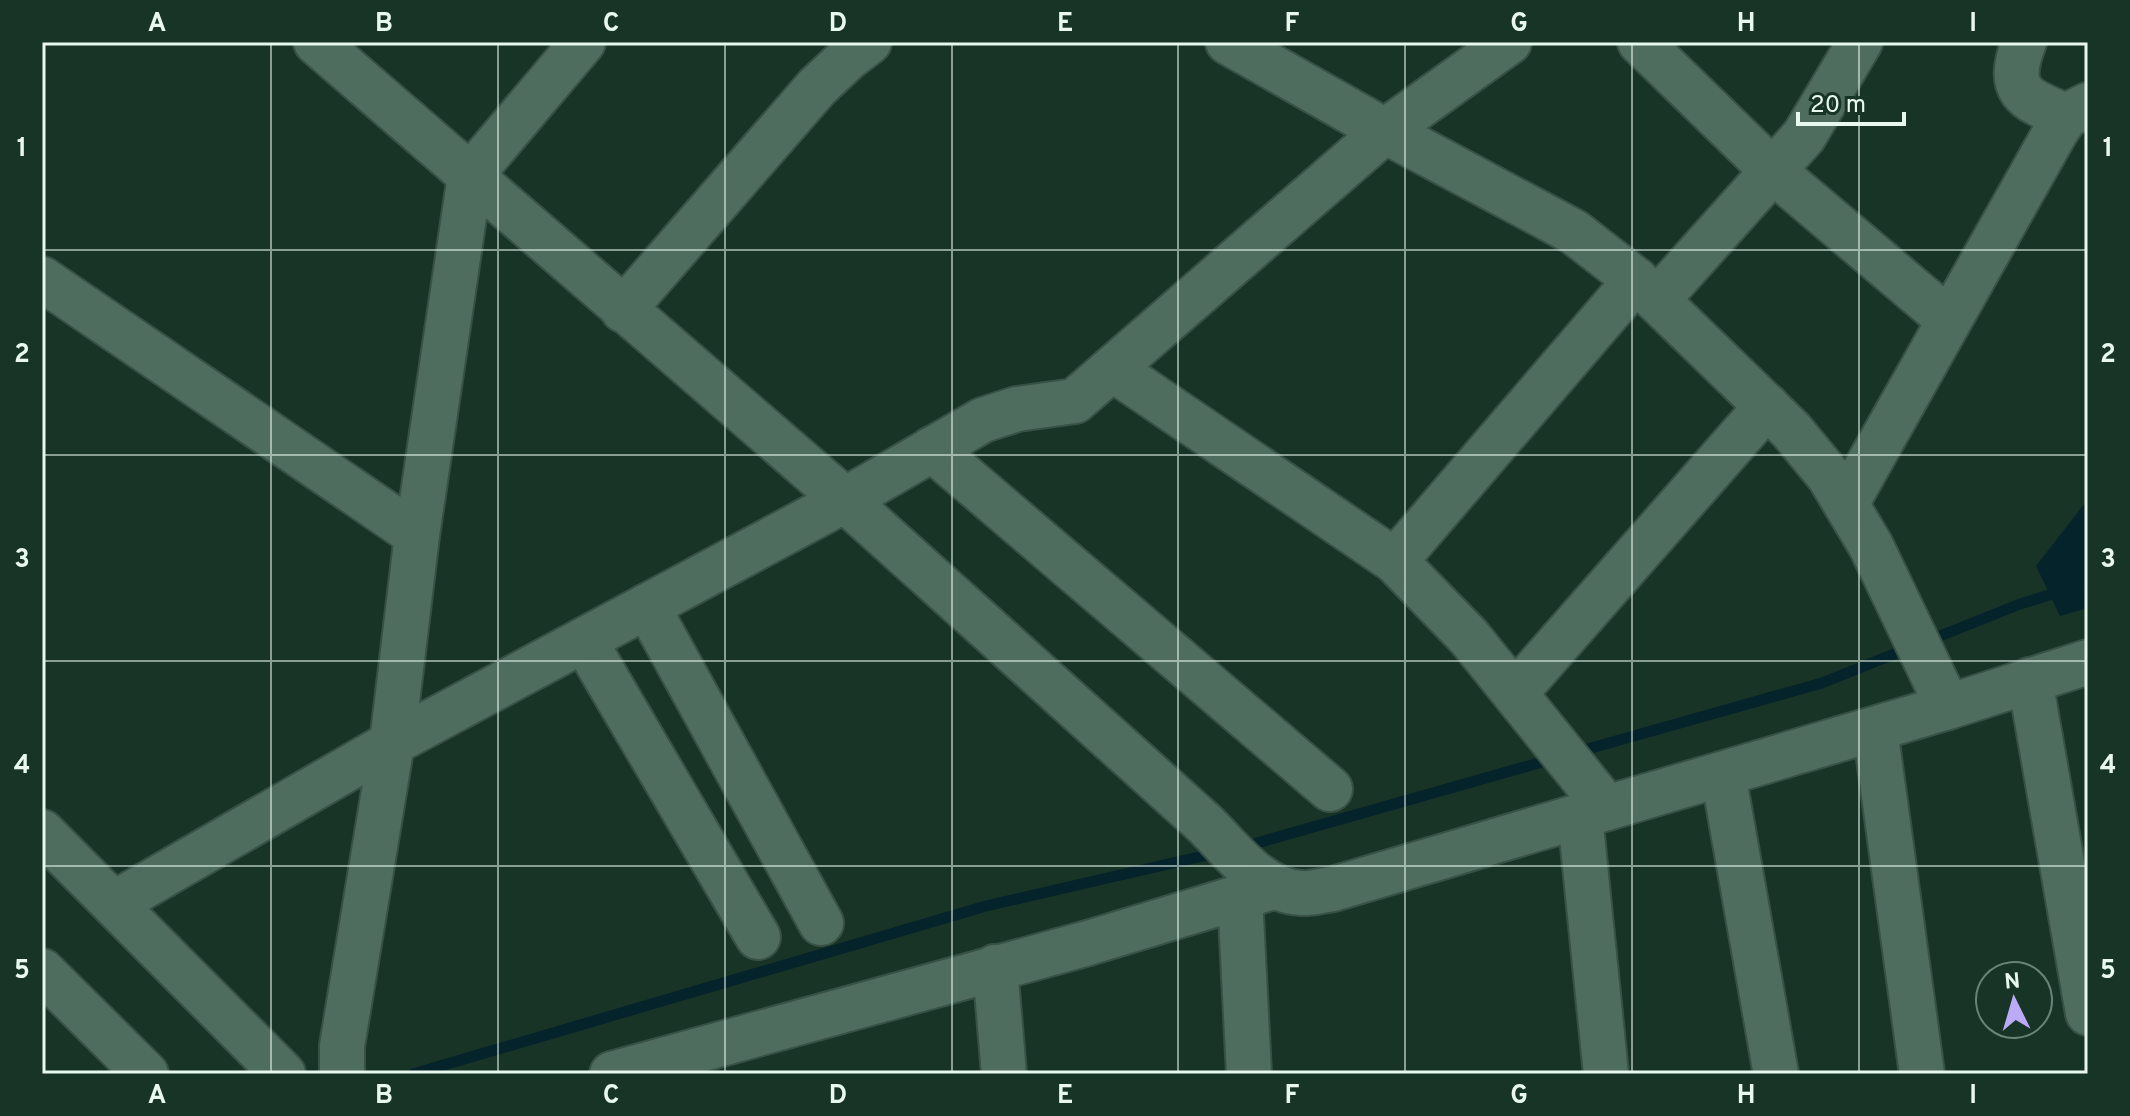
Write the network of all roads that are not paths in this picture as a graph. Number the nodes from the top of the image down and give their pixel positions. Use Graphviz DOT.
graph roads {
  1 [pos="316,42"];
  2 [pos="583,42"];
  3 [pos="869,42"];
  4 [pos="1228,42"];
  5 [pos="1509,42"];
  6 [pos="1640,42"];
  7 [pos="1860,42"];
  8 [pos="2024,42"];
  9 [pos="2077,111"];
  10 [pos="1385,131"];
  11 [pos="1772,170"];
  12 [pos="470,176"];
  13 [pos="42,279"];
  14 [pos="1647,290"];
  15 [pos="623,310"];
  16 [pos="1949,320"];
  17 [pos="1114,370"];
  18 [pos="1767,406"];
  19 [pos="932,449"];
  20 [pos="845,500"];
  21 [pos="1846,504"];
  22 [pos="417,535"];
  23 [pos="1395,561"];
  24 [pos="647,606"];
  25 [pos="584,640"];
  26 [pos="2088,662"];
  27 [pos="2030,680"];
  28 [pos="1516,692"];
  29 [pos="1948,707"];
  30 [pos="1875,729"];
  31 [pos="392,743"];
  32 [pos="1723,774"];
  33 [pos="1330,789"];
  34 [pos="1594,812"];
  35 [pos="42,832"];
  36 [pos="1257,892"];
  37 [pos="115,903"];
  38 [pos="821,923"];
  39 [pos="758,937"];
  40 [pos="995,967"];
  41 [pos="42,971"];
  42 [pos="2088,1013"];
  43 [pos="331,1071"];
  44 [pos="146,1074"];
  45 [pos="283,1074"];
  46 [pos="612,1074"];
  47 [pos="1004,1074"];
  48 [pos="1249,1074"];
  49 [pos="1606,1074"];
  50 [pos="1776,1074"];
  51 [pos="1922,1074"];
  1 -- 12 [label="street"];
  2 -- 12 [label="street"];
  3 -- 15 [label="street"];
  4 -- 10 [label="street"];
  5 -- 10 [label="street"];
  6 -- 11 [label="street"];
  7 -- 11 [label="street"];
  8 -- 9 [label="street"];
  9 -- 16 [label="street"];
  10 -- 14 [label="street"];
  10 -- 17 [label="street"];
  11 -- 14 [label="street"];
  11 -- 16 [label="street"];
  12 -- 15 [label="street"];
  12 -- 22 [label="street"];
  13 -- 22 [label="street"];
  14 -- 18 [label="street"];
  14 -- 23 [label="street"];
  15 -- 20 [label="street"];
  16 -- 21 [label="street"];
  17 -- 19 [label="street"];
  17 -- 23 [label="street"];
  18 -- 21 [label="street"];
  18 -- 28 [label="street"];
  19 -- 20 [label="street"];
  19 -- 33 [label="street"];
  20 -- 24 [label="street"];
  20 -- 36 [label="street"];
  21 -- 29 [label="street"];
  22 -- 31 [label="street"];
  23 -- 28 [label="street"];
  24 -- 25 [label="street"];
  24 -- 38 [label="street"];
  25 -- 31 [label="street"];
  25 -- 39 [label="street"];
  26 -- 27 [label="street"];
  27 -- 29 [label="street"];
  27 -- 42 [label="street"];
  28 -- 34 [label="street"];
  29 -- 30 [label="street"];
  30 -- 32 [label="street"];
  30 -- 51 [label="street"];
  31 -- 37 [label="street"];
  31 -- 43 [label="street"];
  32 -- 34 [label="street"];
  32 -- 50 [label="street"];
  34 -- 36 [label="street"];
  34 -- 49 [label="street"];
  35 -- 37 [label="street"];
  36 -- 40 [label="street"];
  36 -- 48 [label="street"];
  37 -- 45 [label="street"];
  40 -- 46 [label="street"];
  40 -- 47 [label="street"];
  41 -- 44 [label="street"];
}
